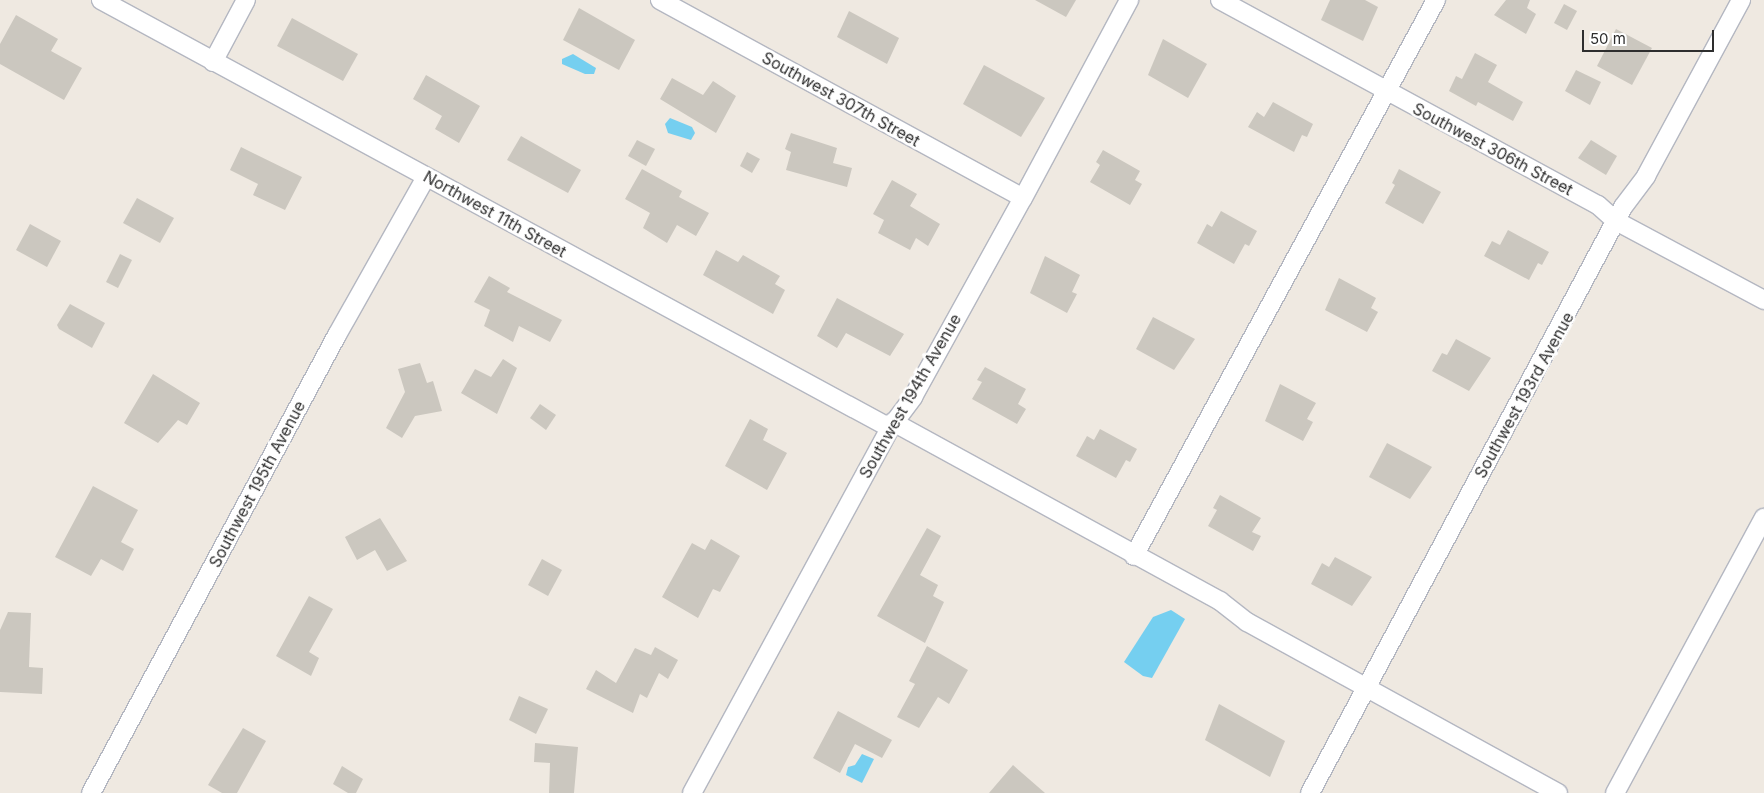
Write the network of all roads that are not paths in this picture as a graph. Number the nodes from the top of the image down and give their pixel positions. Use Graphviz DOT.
graph roads {
  1 [pos="101,0"];
  2 [pos="246,0"];
  3 [pos="660,0"];
  4 [pos="1129,0"];
  5 [pos="1220,0"];
  6 [pos="1436,0"];
  7 [pos="1741,0"];
  8 [pos="213,62"];
  9 [pos="1386,91"];
  10 [pos="426,176"];
  11 [pos="1023,198"];
  12 [pos="1616,221"];
  13 [pos="1764,300"];
  14 [pos="892,425"];
  15 [pos="1764,518"];
  16 [pos="1134,556"];
  17 [pos="1366,687"];
  18 [pos="91,793"];
  19 [pos="692,793"];
  20 [pos="1310,793"];
  21 [pos="1558,793"];
  22 [pos="1614,793"];
  1 -- 8 [label="street, Northwest 11th Street"];
  2 -- 8 [label="street"];
  3 -- 11 [label="street, Southwest 307th Street"];
  4 -- 11 [label="street, Southwest 194th Avenue"];
  5 -- 9 [label="street, Southwest 306th Street"];
  6 -- 9 [label="street"];
  7 -- 12 [label="street, Southwest 193rd Avenue"];
  8 -- 10 [label="street, Northwest 11th Street"];
  9 -- 12 [label="street, Southwest 306th Street"];
  9 -- 16 [label="street"];
  10 -- 14 [label="street, Northwest 11th Street"];
  10 -- 18 [label="street, Southwest 195th Avenue"];
  11 -- 14 [label="street, Southwest 194th Avenue"];
  12 -- 13 [label="street, Southwest 306th Street"];
  12 -- 17 [label="street, Southwest 193rd Avenue"];
  14 -- 16 [label="street, Northwest 11th Street"];
  14 -- 19 [label="street, Southwest 194th Avenue"];
  15 -- 22 [label="street"];
  16 -- 17 [label="street, Northwest 11th Street"];
  17 -- 20 [label="street, Southwest 193rd Avenue"];
  17 -- 21 [label="street, Northwest 11th Street"];
}
